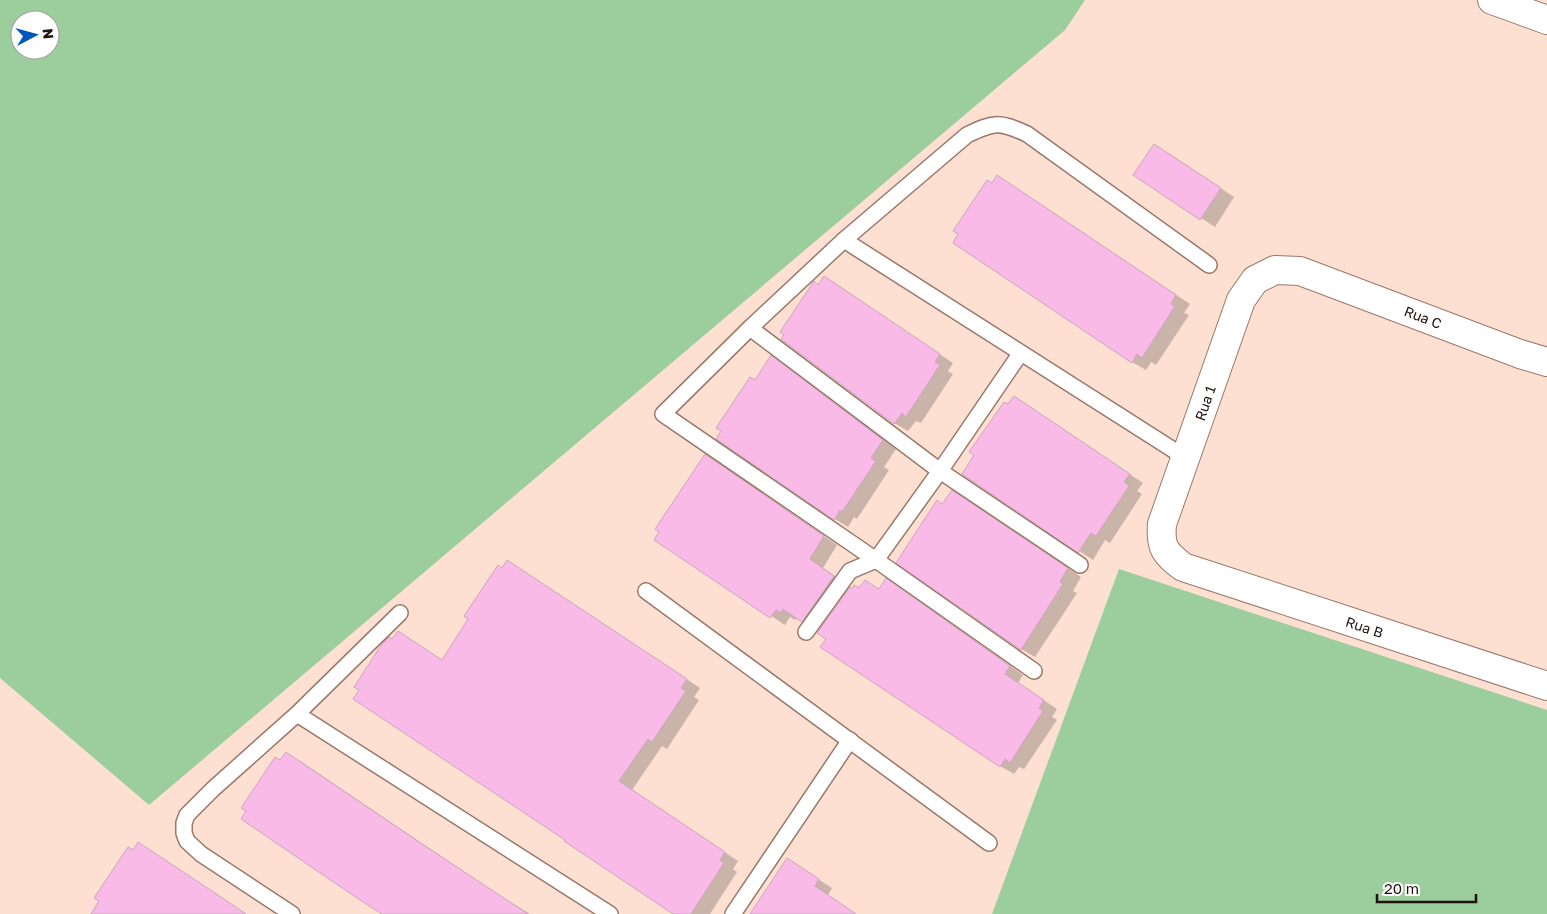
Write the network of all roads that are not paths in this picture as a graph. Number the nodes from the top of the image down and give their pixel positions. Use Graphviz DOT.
graph roads {
  1 [pos="1492,0"];
  2 [pos="1520,4"];
  3 [pos="1547,20"];
  4 [pos="844,240"];
  5 [pos="1210,265"];
  6 [pos="1300,271"];
  7 [pos="750,328"];
  8 [pos="1020,354"];
  9 [pos="1547,362"];
  10 [pos="1186,458"];
  11 [pos="940,471"];
  12 [pos="876,560"];
  13 [pos="1080,565"];
  14 [pos="1183,567"];
  15 [pos="646,591"];
  16 [pos="400,613"];
  17 [pos="806,632"];
  18 [pos="1034,671"];
  19 [pos="1547,686"];
  20 [pos="297,714"];
  21 [pos="850,740"];
  22 [pos="989,843"];
  23 [pos="292,914"];
  24 [pos="610,914"];
  25 [pos="733,914"];
  1 -- 2 [label="street"];
  2 -- 3 [label="street"];
  4 -- 5 [label="lane"];
  4 -- 7 [label="lane"];
  4 -- 8 [label="lane"];
  6 -- 9 [label="street, Rua C"];
  6 -- 10 [label="street, Rua 1"];
  7 -- 11 [label="lane"];
  7 -- 12 [label="lane"];
  8 -- 10 [label="lane"];
  8 -- 11 [label="lane"];
  10 -- 14 [label="street, Rua 1"];
  11 -- 12 [label="lane"];
  11 -- 13 [label="lane"];
  12 -- 17 [label="lane"];
  12 -- 18 [label="lane"];
  14 -- 19 [label="street, Rua B"];
  15 -- 21 [label="lane"];
  16 -- 20 [label="lane"];
  20 -- 23 [label="lane"];
  20 -- 24 [label="lane"];
  21 -- 22 [label="lane"];
  21 -- 25 [label="lane"];
}
